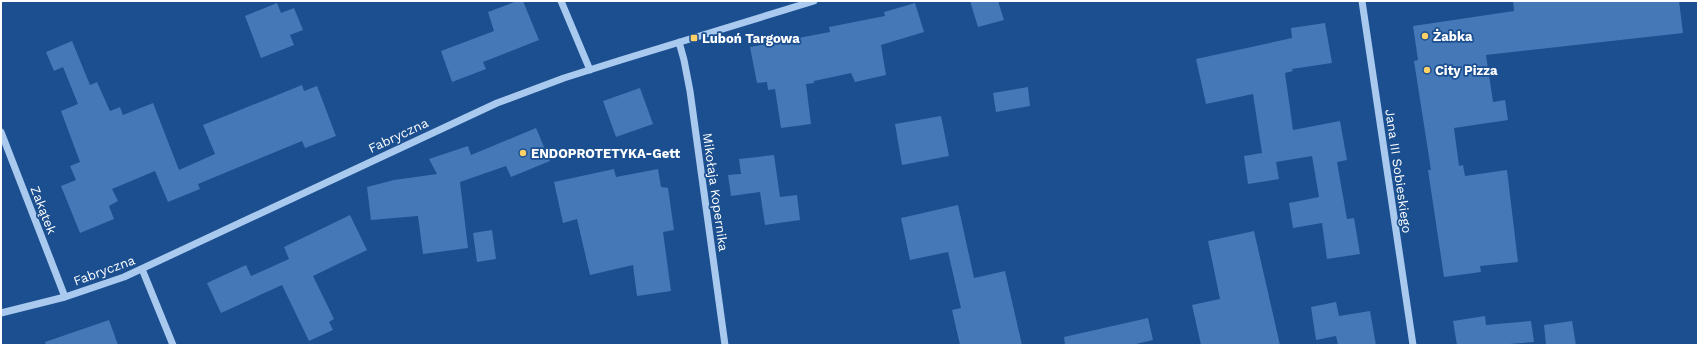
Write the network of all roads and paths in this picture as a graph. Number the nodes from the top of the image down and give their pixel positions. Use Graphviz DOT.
graph roads {
  1 [pos="561,1"];
  2 [pos="814,1"];
  3 [pos="1362,1"];
  4 [pos="679,42"];
  5 [pos="590,70"];
  6 [pos="1,132"];
  7 [pos="142,269"];
  8 [pos="65,297"];
  9 [pos="1,313"];
  10 [pos="173,345"];
  11 [pos="725,345"];
  12 [pos="1413,345"];
  1 -- 5 [label="street"];
  2 -- 4 [label="street, Fabryczna"];
  3 -- 12 [label="street, Jana III Sobieskiego"];
  4 -- 5 [label="street, Fabryczna"];
  4 -- 11 [label="street, Mikołaja Kopernika"];
  5 -- 7 [label="street, Fabryczna"];
  6 -- 8 [label="street, Zakątek"];
  7 -- 8 [label="street, Fabryczna"];
  7 -- 10 [label="street"];
  8 -- 9 [label="street, Fabryczna"];
}
